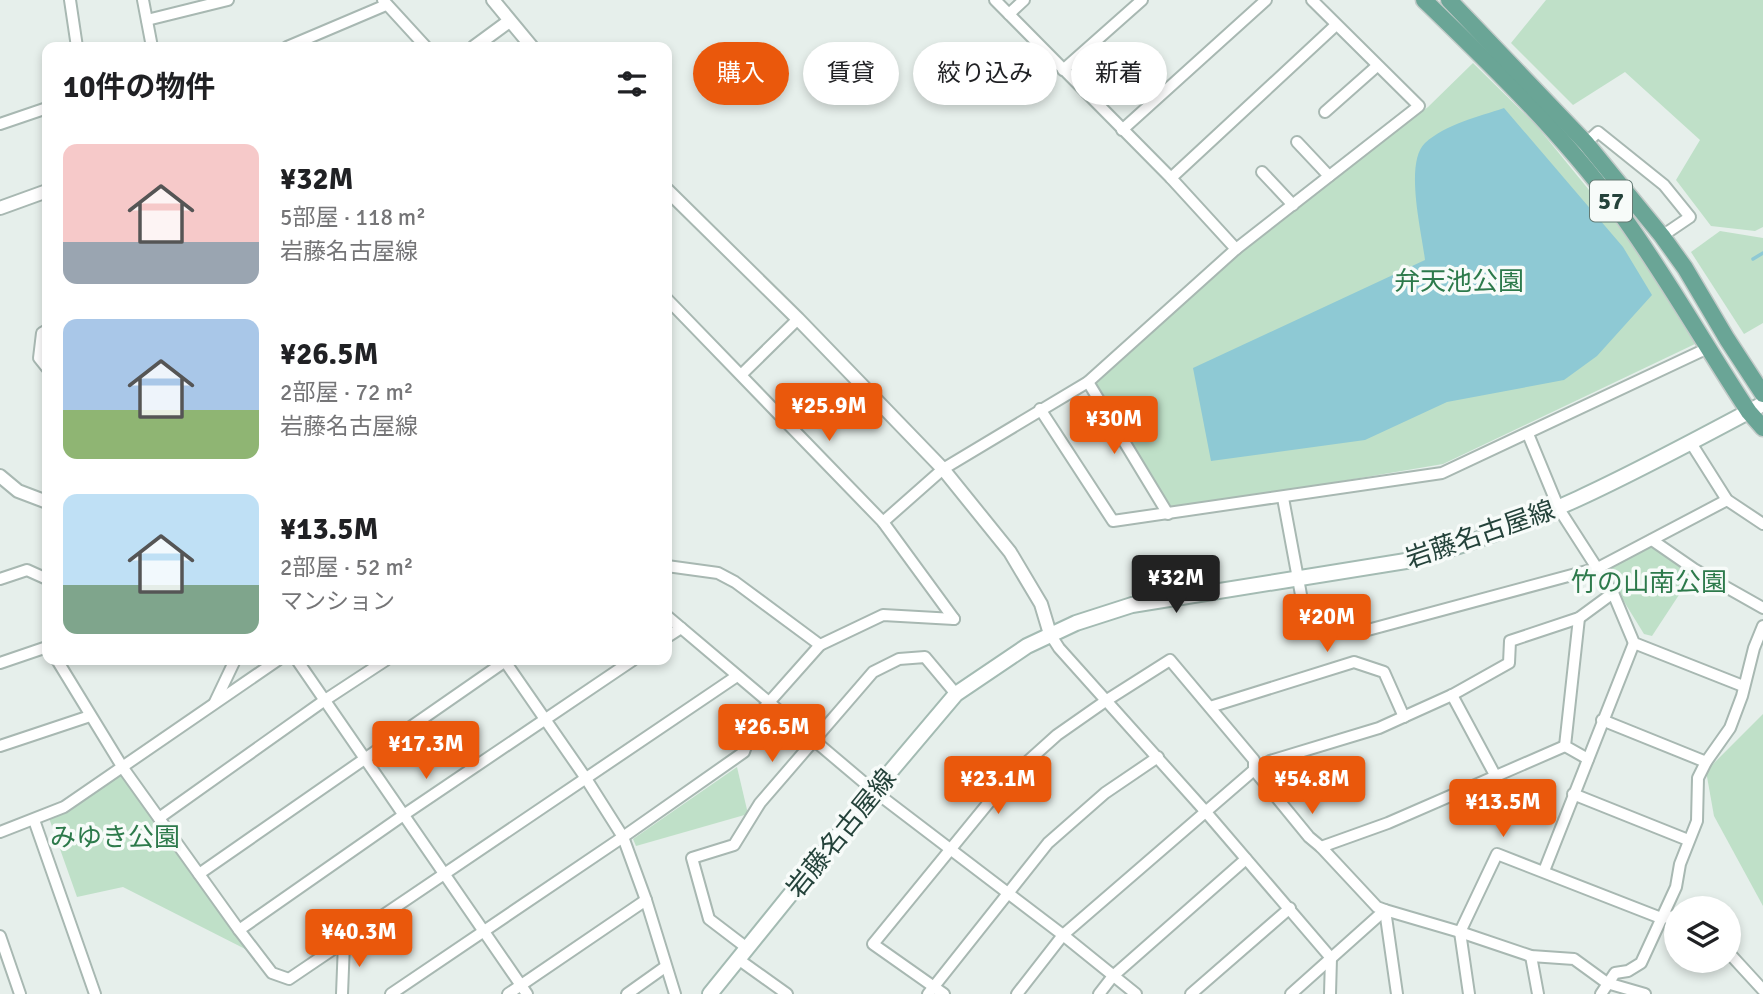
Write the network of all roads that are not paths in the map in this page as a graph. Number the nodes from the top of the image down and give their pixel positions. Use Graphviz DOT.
graph roads {
  1 [pos="70,0"];
  2 [pos="143,0"];
  3 [pos="228,0"];
  4 [pos="493,0"];
  5 [pos="995,0"];
  6 [pos="1024,0"];
  7 [pos="1143,0"];
  8 [pos="1266,0"];
  9 [pos="1312,0"];
  10 [pos="1424,0"];
  11 [pos="1449,0"];
  12 [pos="385,3"];
  13 [pos="1009,14"];
  14 [pos="147,20"];
  15 [pos="508,22"];
  16 [pos="1336,26"];
  17 [pos="77,42"];
  18 [pos="151,42"];
  19 [pos="298,42"];
  20 [pos="421,42"];
  21 [pos="481,42"];
  22 [pos="526,42"];
  23 [pos="1377,66"];
  24 [pos="1063,71"];
  25 [pos="42,110"];
  26 [pos="1325,112"];
  27 [pos="0,124"];
  28 [pos="1122,130"];
  29 [pos="1297,142"];
  30 [pos="1586,143"];
  31 [pos="1262,172"];
  32 [pos="1329,176"];
  33 [pos="1171,178"];
  34 [pos="42,193"];
  35 [pos="672,195"];
  36 [pos="1293,205"];
  37 [pos="0,208"];
  38 [pos="1662,236"];
  39 [pos="1236,249"];
  40 [pos="672,304"];
  41 [pos="798,319"];
  42 [pos="42,339"];
  43 [pos="1708,348"];
  44 [pos="42,362"];
  45 [pos="742,374"];
  46 [pos="1088,382"];
  47 [pos="1763,394"];
  48 [pos="1756,408"];
  49 [pos="1040,409"];
  50 [pos="1763,428"];
  51 [pos="1528,434"];
  52 [pos="1691,443"];
  53 [pos="943,468"];
  54 [pos="0,476"];
  55 [pos="1283,498"];
  56 [pos="42,500"];
  57 [pos="1727,500"];
  58 [pos="1559,509"];
  59 [pos="1168,514"];
  60 [pos="883,522"];
  61 [pos="1763,524"];
  62 [pos="1653,540"];
  63 [pos="672,567"];
  64 [pos="1598,568"];
  65 [pos="42,577"];
  66 [pos="0,579"];
  67 [pos="1297,579"];
  68 [pos="1613,593"];
  69 [pos="1763,608"];
  70 [pos="1579,618"];
  71 [pos="672,620"];
  72 [pos="1763,626"];
  73 [pos="681,628"];
  74 [pos="672,634"];
  75 [pos="1050,634"];
  76 [pos="1634,643"];
  77 [pos="820,645"];
  78 [pos="42,649"];
  79 [pos="0,663"];
  80 [pos="60,665"];
  81 [pos="232,665"];
  82 [pos="271,665"];
  83 [pos="300,665"];
  84 [pos="379,665"];
  85 [pos="499,665"];
  86 [pos="509,665"];
  87 [pos="625,665"];
  88 [pos="737,676"];
  89 [pos="1743,686"];
  90 [pos="956,694"];
  91 [pos="1452,695"];
  92 [pos="325,700"];
  93 [pos="1107,700"];
  94 [pos="770,703"];
  95 [pos="214,704"];
  96 [pos="1210,706"];
  97 [pos="90,716"];
  98 [pos="1404,717"];
  99 [pos="545,718"];
  100 [pos="1602,720"];
  101 [pos="813,740"];
  102 [pos="0,746"];
  103 [pos="1565,746"];
  104 [pos="1158,757"];
  105 [pos="365,759"];
  106 [pos="1588,759"];
  107 [pos="1706,762"];
  108 [pos="123,768"];
  109 [pos="1254,769"];
  110 [pos="1495,775"];
  111 [pos="585,777"];
  112 [pos="874,791"];
  113 [pos="1573,794"];
  114 [pos="1205,811"];
  115 [pos="405,814"];
  116 [pos="159,818"];
  117 [pos="34,820"];
  118 [pos="0,832"];
  119 [pos="623,837"];
  120 [pos="1688,840"];
  121 [pos="1321,847"];
  122 [pos="951,849"];
  123 [pos="1246,859"];
  124 [pos="1544,871"];
  125 [pos="445,873"];
  126 [pos="199,874"];
  127 [pos="1006,893"];
  128 [pos="646,900"];
  129 [pos="1290,908"];
  130 [pos="1385,910"];
  131 [pos="1661,918"];
  132 [pos="1664,918"];
  133 [pos="239,930"];
  134 [pos="485,931"];
  135 [pos="1460,932"];
  136 [pos="1063,934"];
  137 [pos="0,936"];
  138 [pos="344,943"];
  139 [pos="743,954"];
  140 [pos="1531,956"];
  141 [pos="1331,958"];
  142 [pos="1741,966"];
  143 [pos="665,967"];
  144 [pos="1113,976"];
  145 [pos="1607,983"];
  146 [pos="524,990"];
  147 [pos="931,990"];
  148 [pos="1763,990"];
  149 [pos="20,994"];
  150 [pos="95,994"];
  151 [pos="342,994"];
  152 [pos="391,994"];
  153 [pos="508,994"];
  154 [pos="627,994"];
  155 [pos="675,994"];
  156 [pos="710,994"];
  157 [pos="787,994"];
  158 [pos="944,994"];
  159 [pos="1017,994"];
  160 [pos="1099,994"];
  161 [pos="1136,994"];
  162 [pos="1191,994"];
  163 [pos="1291,994"];
  164 [pos="1330,994"];
  165 [pos="1397,994"];
  166 [pos="1469,994"];
  167 [pos="1538,994"];
  168 [pos="1601,994"];
  169 [pos="1645,994"];
  1 -- 17 [label="street"];
  2 -- 14 [label="street"];
  3 -- 14 [label="street"];
  4 -- 15 [label="street"];
  5 -- 13 [label="street"];
  6 -- 13 [label="street"];
  7 -- 24 [label="street"];
  8 -- 28 [label="street"];
  9 -- 16 [label="street"];
  10 -- 43 [label="main road, 57"];
  11 -- 30 [label="main road, 57"];
  12 -- 19 [label="street"];
  12 -- 20 [label="street"];
  13 -- 24 [label="street"];
  14 -- 18 [label="street"];
  15 -- 21 [label="street"];
  15 -- 22 [label="street"];
  16 -- 23 [label="street"];
  16 -- 33 [label="street"];
  23 -- 26 [label="street"];
  23 -- 32 [label="street"];
  24 -- 28 [label="street"];
  25 -- 27 [label="street"];
  28 -- 33 [label="street"];
  29 -- 32 [label="street"];
  30 -- 38 [label="main road, 57"];
  30 -- 38 [label="street"];
  31 -- 36 [label="street"];
  32 -- 36 [label="street"];
  33 -- 39 [label="street"];
  34 -- 37 [label="street"];
  35 -- 41 [label="street"];
  36 -- 39 [label="street"];
  38 -- 47 [label="main road, 57"];
  39 -- 46 [label="street"];
  40 -- 45 [label="street"];
  41 -- 45 [label="street"];
  41 -- 53 [label="street"];
  42 -- 44 [label="street"];
  43 -- 48 [label="main road, 57"];
  43 -- 51 [label="street"];
  45 -- 60 [label="street"];
  46 -- 49 [label="street"];
  46 -- 59 [label="street"];
  48 -- 50 [label="main road, 57"];
  48 -- 52 [label="main road, 岩藤名古屋線"];
  49 -- 53 [label="street"];
  49 -- 59 [label="street"];
  51 -- 55 [label="street"];
  51 -- 58 [label="street"];
  52 -- 57 [label="street"];
  52 -- 58 [label="main road, 岩藤名古屋線"];
  53 -- 60 [label="street"];
  53 -- 75 [label="street"];
  54 -- 56 [label="street"];
  55 -- 59 [label="street"];
  55 -- 67 [label="street"];
  57 -- 61 [label="street"];
  57 -- 62 [label="street"];
  58 -- 64 [label="street"];
  58 -- 67 [label="main road, 岩藤名古屋線"];
  60 -- 77 [label="street"];
  62 -- 64 [label="street"];
  62 -- 69 [label="street"];
  63 -- 77 [label="street"];
  64 -- 67 [label="street"];
  64 -- 68 [label="street"];
  65 -- 66 [label="street"];
  67 -- 75 [label="main road, 岩藤名古屋線"];
  68 -- 70 [label="street"];
  68 -- 76 [label="street"];
  70 -- 91 [label="street"];
  70 -- 103 [label="street"];
  71 -- 73 [label="street"];
  72 -- 89 [label="street"];
  73 -- 74 [label="street"];
  73 -- 88 [label="street"];
  75 -- 90 [label="main road, 岩藤名古屋線"];
  75 -- 93 [label="street"];
  76 -- 89 [label="street"];
  76 -- 100 [label="street"];
  77 -- 94 [label="street"];
  78 -- 79 [label="street"];
  80 -- 97 [label="street"];
  81 -- 95 [label="street"];
  82 -- 95 [label="street"];
  83 -- 92 [label="street"];
  84 -- 92 [label="street"];
  85 -- 105 [label="street"];
  86 -- 99 [label="street"];
  87 -- 99 [label="street"];
  88 -- 94 [label="street"];
  88 -- 111 [label="street"];
  89 -- 107 [label="street"];
  90 -- 101 [label="street"];
  90 -- 112 [label="main road, 岩藤名古屋線"];
  91 -- 98 [label="street"];
  91 -- 110 [label="street"];
  92 -- 105 [label="street"];
  92 -- 116 [label="street"];
  93 -- 96 [label="street"];
  93 -- 104 [label="street"];
  93 -- 122 [label="street"];
  94 -- 101 [label="street"];
  94 -- 119 [label="street"];
  95 -- 108 [label="street"];
  96 -- 98 [label="street"];
  96 -- 109 [label="street"];
  97 -- 102 [label="street"];
  97 -- 108 [label="street"];
  98 -- 109 [label="street"];
  99 -- 111 [label="street"];
  99 -- 115 [label="street"];
  100 -- 106 [label="street"];
  100 -- 107 [label="street"];
  101 -- 112 [label="street"];
  101 -- 139 [label="street"];
  103 -- 106 [label="street"];
  103 -- 110 [label="street"];
  104 -- 114 [label="street"];
  104 -- 127 [label="street"];
  105 -- 115 [label="street"];
  105 -- 126 [label="street"];
  106 -- 113 [label="street"];
  107 -- 120 [label="street"];
  108 -- 116 [label="street"];
  108 -- 117 [label="street"];
  109 -- 114 [label="street"];
  109 -- 121 [label="street"];
  110 -- 121 [label="street"];
  111 -- 119 [label="street"];
  111 -- 125 [label="street"];
  112 -- 122 [label="street"];
  112 -- 139 [label="main road, 岩藤名古屋線"];
  113 -- 120 [label="street"];
  113 -- 124 [label="street"];
  114 -- 123 [label="street"];
  114 -- 136 [label="street"];
  115 -- 125 [label="street"];
  115 -- 133 [label="street"];
  116 -- 126 [label="street"];
  117 -- 118 [label="street"];
  117 -- 150 [label="street"];
  119 -- 128 [label="street"];
  119 -- 134 [label="street"];
  120 -- 131 [label="street"];
  121 -- 130 [label="street"];
  122 -- 127 [label="street"];
  122 -- 147 [label="street"];
  123 -- 129 [label="street"];
  123 -- 144 [label="street"];
  124 -- 131 [label="street"];
  124 -- 135 [label="street"];
  125 -- 134 [label="street"];
  125 -- 138 [label="street"];
  126 -- 133 [label="street"];
  127 -- 136 [label="street"];
  127 -- 147 [label="street"];
  128 -- 143 [label="street"];
  128 -- 146 [label="street"];
  129 -- 141 [label="street"];
  129 -- 162 [label="street"];
  130 -- 135 [label="street"];
  130 -- 141 [label="street"];
  130 -- 165 [label="street"];
  131 -- 132 [label="street"];
  131 -- 145 [label="street"];
  133 -- 138 [label="street"];
  134 -- 146 [label="street"];
  134 -- 152 [label="street"];
  135 -- 140 [label="street"];
  135 -- 166 [label="street"];
  136 -- 144 [label="street"];
  136 -- 159 [label="street"];
  137 -- 149 [label="street"];
  138 -- 151 [label="street"];
  139 -- 156 [label="main road, 岩藤名古屋線"];
  139 -- 157 [label="street"];
  140 -- 145 [label="street"];
  140 -- 167 [label="street"];
  141 -- 163 [label="street"];
  141 -- 164 [label="street"];
  142 -- 148 [label="street"];
  143 -- 154 [label="street"];
  143 -- 155 [label="street"];
  144 -- 160 [label="street"];
  144 -- 161 [label="street"];
  145 -- 168 [label="street"];
  145 -- 169 [label="street"];
  146 -- 153 [label="street"];
  147 -- 158 [label="street"];
}
